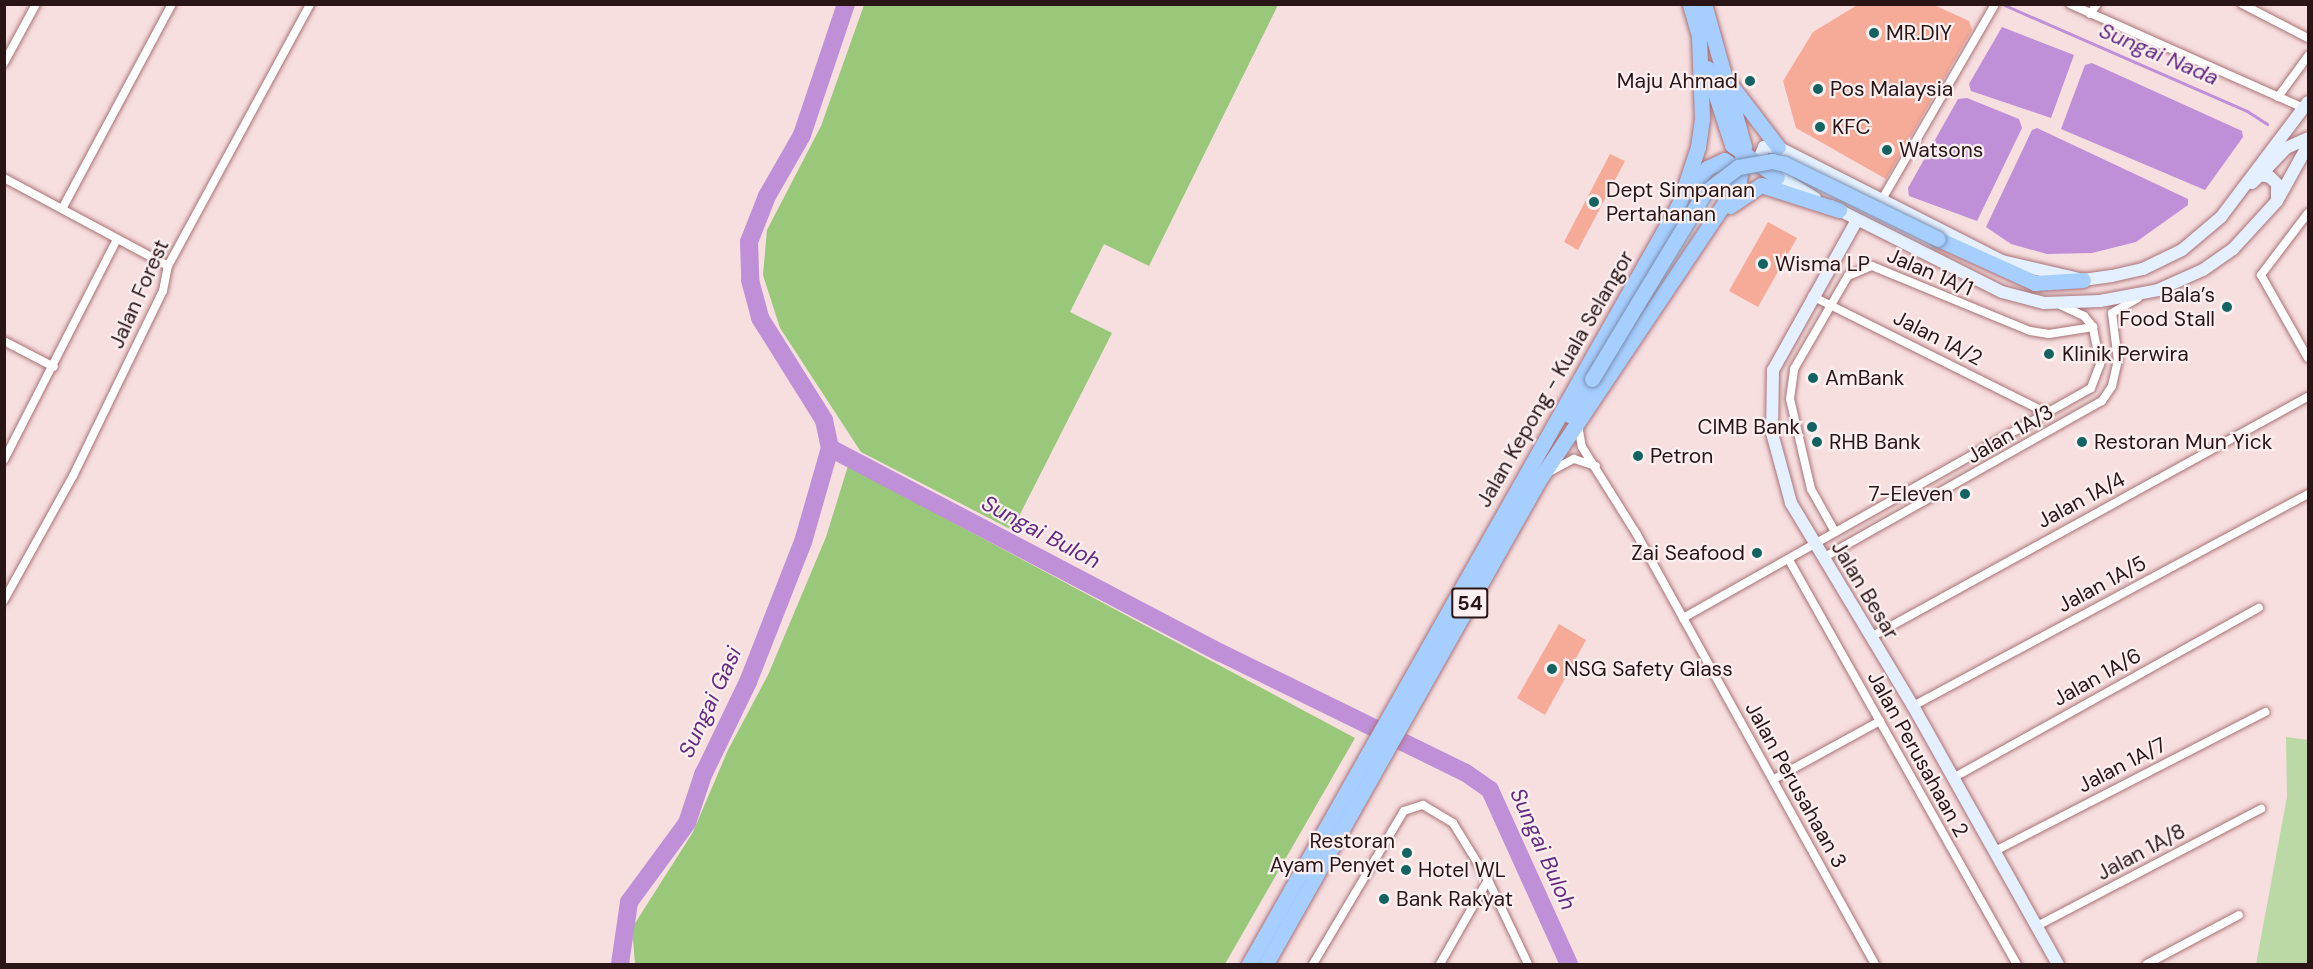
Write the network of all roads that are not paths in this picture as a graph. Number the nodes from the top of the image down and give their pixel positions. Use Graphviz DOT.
graph roads {
  1 [pos="36,4"];
  2 [pos="172,4"];
  3 [pos="310,4"];
  4 [pos="1690,4"];
  5 [pos="1704,4"];
  6 [pos="2070,4"];
  7 [pos="2097,4"];
  8 [pos="2242,4"];
  9 [pos="1993,8"];
  10 [pos="2090,14"];
  11 [pos="1699,36"];
  12 [pos="2308,38"];
  13 [pos="2308,57"];
  14 [pos="4,63"];
  15 [pos="1723,75"];
  16 [pos="2278,97"];
  17 [pos="2306,105"];
  18 [pos="2308,138"];
  19 [pos="2308,145"];
  20 [pos="1779,147"];
  21 [pos="1745,158"];
  22 [pos="2308,161"];
  23 [pos="2293,172"];
  24 [pos="2260,175"];
  25 [pos="1777,177"];
  26 [pos="4,178"];
  27 [pos="1739,181"];
  28 [pos="2241,195"];
  29 [pos="1881,201"];
  30 [pos="2277,201"];
  31 [pos="1679,204"];
  32 [pos="62,209"];
  33 [pos="1839,210"];
  34 [pos="2308,213"];
  35 [pos="1720,215"];
  36 [pos="1857,220"];
  37 [pos="117,238"];
  38 [pos="168,266"];
  39 [pos="2083,280"];
  40 [pos="2144,295"];
  41 [pos="1812,296"];
  42 [pos="2057,304"];
  43 [pos="1830,305"];
  44 [pos="2093,327"];
  45 [pos="4,340"];
  46 [pos="2116,346"];
  47 [pos="2100,350"];
  48 [pos="2308,358"];
  49 [pos="54,367"];
  50 [pos="2308,397"];
  51 [pos="2047,413"];
  52 [pos="1578,423"];
  53 [pos="1533,459"];
  54 [pos="4,460"];
  55 [pos="1597,466"];
  56 [pos="1539,480"];
  57 [pos="2308,494"];
  58 [pos="1834,530"];
  59 [pos="1813,542"];
  60 [pos="1823,558"];
  61 [pos="1790,560"];
  62 [pos="4,600"];
  63 [pos="2259,608"];
  64 [pos="1683,618"];
  65 [pos="1870,637"];
  66 [pos="1913,706"];
  67 [pos="2265,712"];
  68 [pos="1880,721"];
  69 [pos="1396,722"];
  70 [pos="1376,757"];
  71 [pos="1953,778"];
  72 [pos="1774,779"];
  73 [pos="2261,809"];
  74 [pos="1995,851"];
  75 [pos="1488,880"];
  76 [pos="2239,915"];
  77 [pos="2037,926"];
  78 [pos="1249,964"];
  79 [pos="1266,964"];
  80 [pos="1313,964"];
  81 [pos="1440,964"];
  82 [pos="1528,964"];
  83 [pos="1875,964"];
  84 [pos="2017,964"];
  85 [pos="2058,964"];
  86 [pos="2147,964"];
  1 -- 14 [label="street"];
  2 -- 32 [label="street"];
  3 -- 38 [label="street, Jalan Forest"];
  4 -- 11 [label="highway, Jalan Kepong - Kuala Selangor / 54"];
  5 -- 15 [label="highway, 54"];
  6 -- 10 [label="street"];
  7 -- 10 [label="street"];
  8 -- 12 [label="street"];
  9 -- 29 [label="street"];
  10 -- 16 [label="street"];
  11 -- 21 [label="highway"];
  11 -- 31 [label="highway, Jalan Kepong - Kuala Selangor / 54"];
  13 -- 16 [label="street"];
  15 -- 20 [label="highway"];
  15 -- 21 [label="highway, 54"];
  16 -- 17 [label="street"];
  17 -- 28 [label="main road"];
  18 -- 24 [label="main road"];
  19 -- 23 [label="main road"];
  20 -- 25 [label="main road"];
  20 -- 29 [label="main road"];
  21 -- 25 [label="highway"];
  21 -- 27 [label="highway, 54"];
  22 -- 23 [label="main road"];
  23 -- 30 [label="main road"];
  24 -- 28 [label="main road"];
  24 -- 30 [label="main road"];
  25 -- 33 [label="main road"];
  26 -- 32 [label="street"];
  27 -- 31 [label="highway"];
  27 -- 35 [label="highway, 54"];
  28 -- 39 [label="main road"];
  29 -- 39 [label="main road"];
  30 -- 40 [label="main road"];
  31 -- 53 [label="highway, Jalan Kepong - Kuala Selangor / 54"];
  32 -- 37 [label="street"];
  33 -- 35 [label="highway"];
  33 -- 36 [label="main road"];
  34 -- 48 [label="street"];
  35 -- 52 [label="highway, 54"];
  36 -- 41 [label="main road, Jalan Besar"];
  36 -- 42 [label="main road"];
  37 -- 38 [label="street"];
  37 -- 49 [label="street"];
  38 -- 62 [label="street, Jalan Forest"];
  39 -- 53 [label="highway, bridge"];
  40 -- 42 [label="main road"];
  40 -- 46 [label="street, Jalan 1A/3"];
  41 -- 43 [label="street, Jalan 1A/2"];
  41 -- 59 [label="main road, Jalan Besar"];
  42 -- 44 [label="street"];
  43 -- 44 [label="street, Jalan 1A/1"];
  43 -- 51 [label="street, Jalan 1A/2"];
  43 -- 58 [label="street, Jalan 1A/1"];
  44 -- 47 [label="street, Jalan 1A/3"];
  45 -- 49 [label="street"];
  46 -- 47 [label="street"];
  46 -- 60 [label="street, Jalan 1A/3"];
  47 -- 51 [label="street, Jalan 1A/3"];
  49 -- 54 [label="street"];
  50 -- 65 [label="street, Jalan 1A/4"];
  51 -- 58 [label="street, Jalan 1A/3"];
  52 -- 55 [label="street, Jalan Perusahaan 3"];
  52 -- 56 [label="highway, Jalan Kepong - Kuala Selangor / 54"];
  53 -- 69 [label="highway, Jalan Kepong - Kuala Selangor / 54"];
  55 -- 56 [label="street"];
  55 -- 64 [label="street, Jalan Perusahaan 3"];
  56 -- 69 [label="highway, Jalan Kepong - Kuala Selangor / 54"];
  57 -- 66 [label="street, Jalan 1A/5"];
  58 -- 59 [label="street, Jalan 1A/3"];
  59 -- 60 [label="main road, Jalan Besar"];
  59 -- 61 [label="street, Jalan 1A/3"];
  60 -- 65 [label="main road, Jalan Besar"];
  61 -- 64 [label="street, Jalan 1A/3"];
  61 -- 68 [label="street, Jalan Perusahaan 2"];
  63 -- 71 [label="street, Jalan 1A/6"];
  64 -- 72 [label="street, Jalan Perusahaan 3"];
  65 -- 66 [label="main road, Jalan Besar"];
  66 -- 71 [label="main road, Jalan Besar"];
  67 -- 74 [label="street, Jalan 1A/7"];
  68 -- 72 [label="street"];
  68 -- 84 [label="street, Jalan Perusahaan 2"];
  69 -- 70 [label="highway, Jalan Kepong - Kuala Selangor / 54"];
  70 -- 78 [label="highway, 54"];
  70 -- 79 [label="highway, 54"];
  71 -- 74 [label="main road, Jalan Besar"];
  72 -- 83 [label="street, Jalan Perusahaan 3"];
  73 -- 77 [label="street, Jalan 1A/8"];
  74 -- 77 [label="main road, Jalan Besar"];
  75 -- 80 [label="street"];
  75 -- 81 [label="street"];
  75 -- 82 [label="street"];
  76 -- 86 [label="street"];
  77 -- 85 [label="main road, Jalan Besar"];
}
